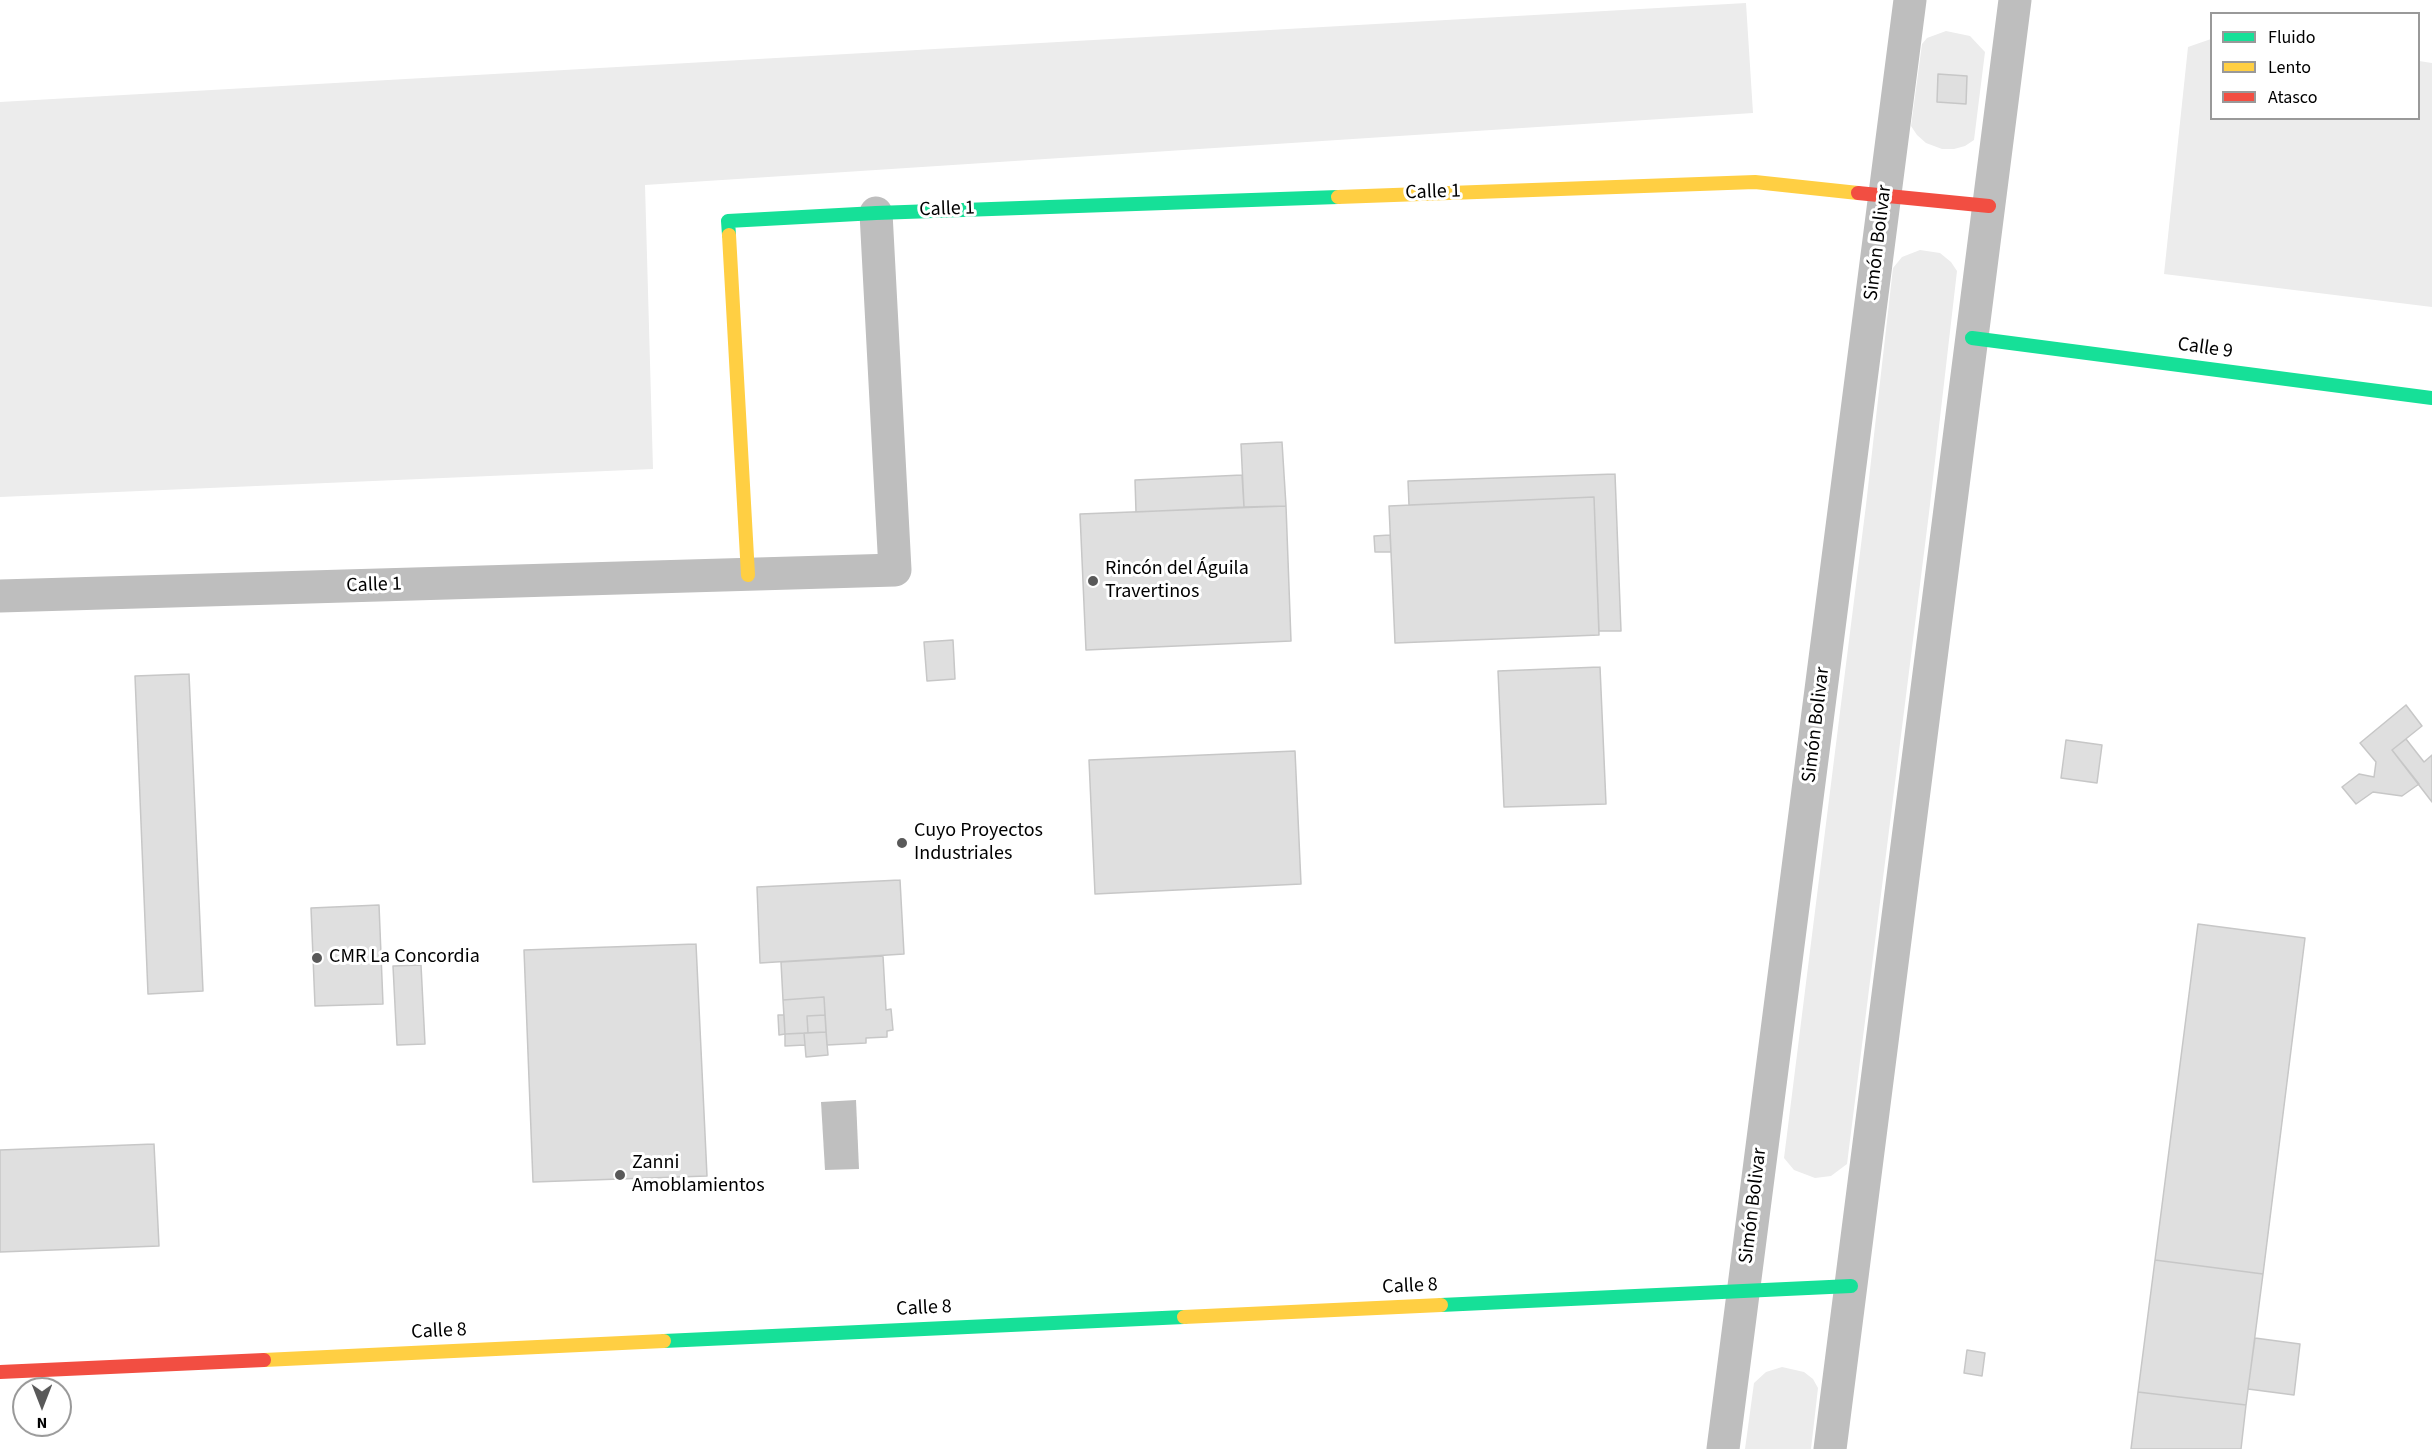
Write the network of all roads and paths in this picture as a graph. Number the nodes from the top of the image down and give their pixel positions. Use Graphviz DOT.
graph roads {
  1 [pos="1911,0"];
  2 [pos="2015,0"];
  3 [pos="1886,195"];
  4 [pos="1989,206"];
  5 [pos="876,213"];
  6 [pos="1972,338"];
  7 [pos="2432,398"];
  8 [pos="748,575"];
  9 [pos="0,596"];
  10 [pos="1851,1286"];
  11 [pos="1743,1291"];
  12 [pos="0,1372"];
  13 [pos="1722,1449"];
  14 [pos="1830,1449"];
  1 -- 3 [label="street, Simón Bolivar"];
  2 -- 4 [label="street"];
  3 -- 4 [label="street, Calle 1"];
  3 -- 5 [label="street, Calle 1"];
  3 -- 11 [label="street, Simón Bolivar"];
  4 -- 6 [label="street"];
  5 -- 8 [label="street, Calle 1"];
  5 -- 8 [label="street, Calle 1"];
  6 -- 7 [label="street, Calle 9"];
  6 -- 10 [label="street"];
  8 -- 9 [label="street, Calle 1"];
  10 -- 11 [label="street, Calle 8"];
  10 -- 14 [label="street"];
  11 -- 12 [label="street, Calle 8"];
  11 -- 13 [label="street, Simón Bolivar"];
}
